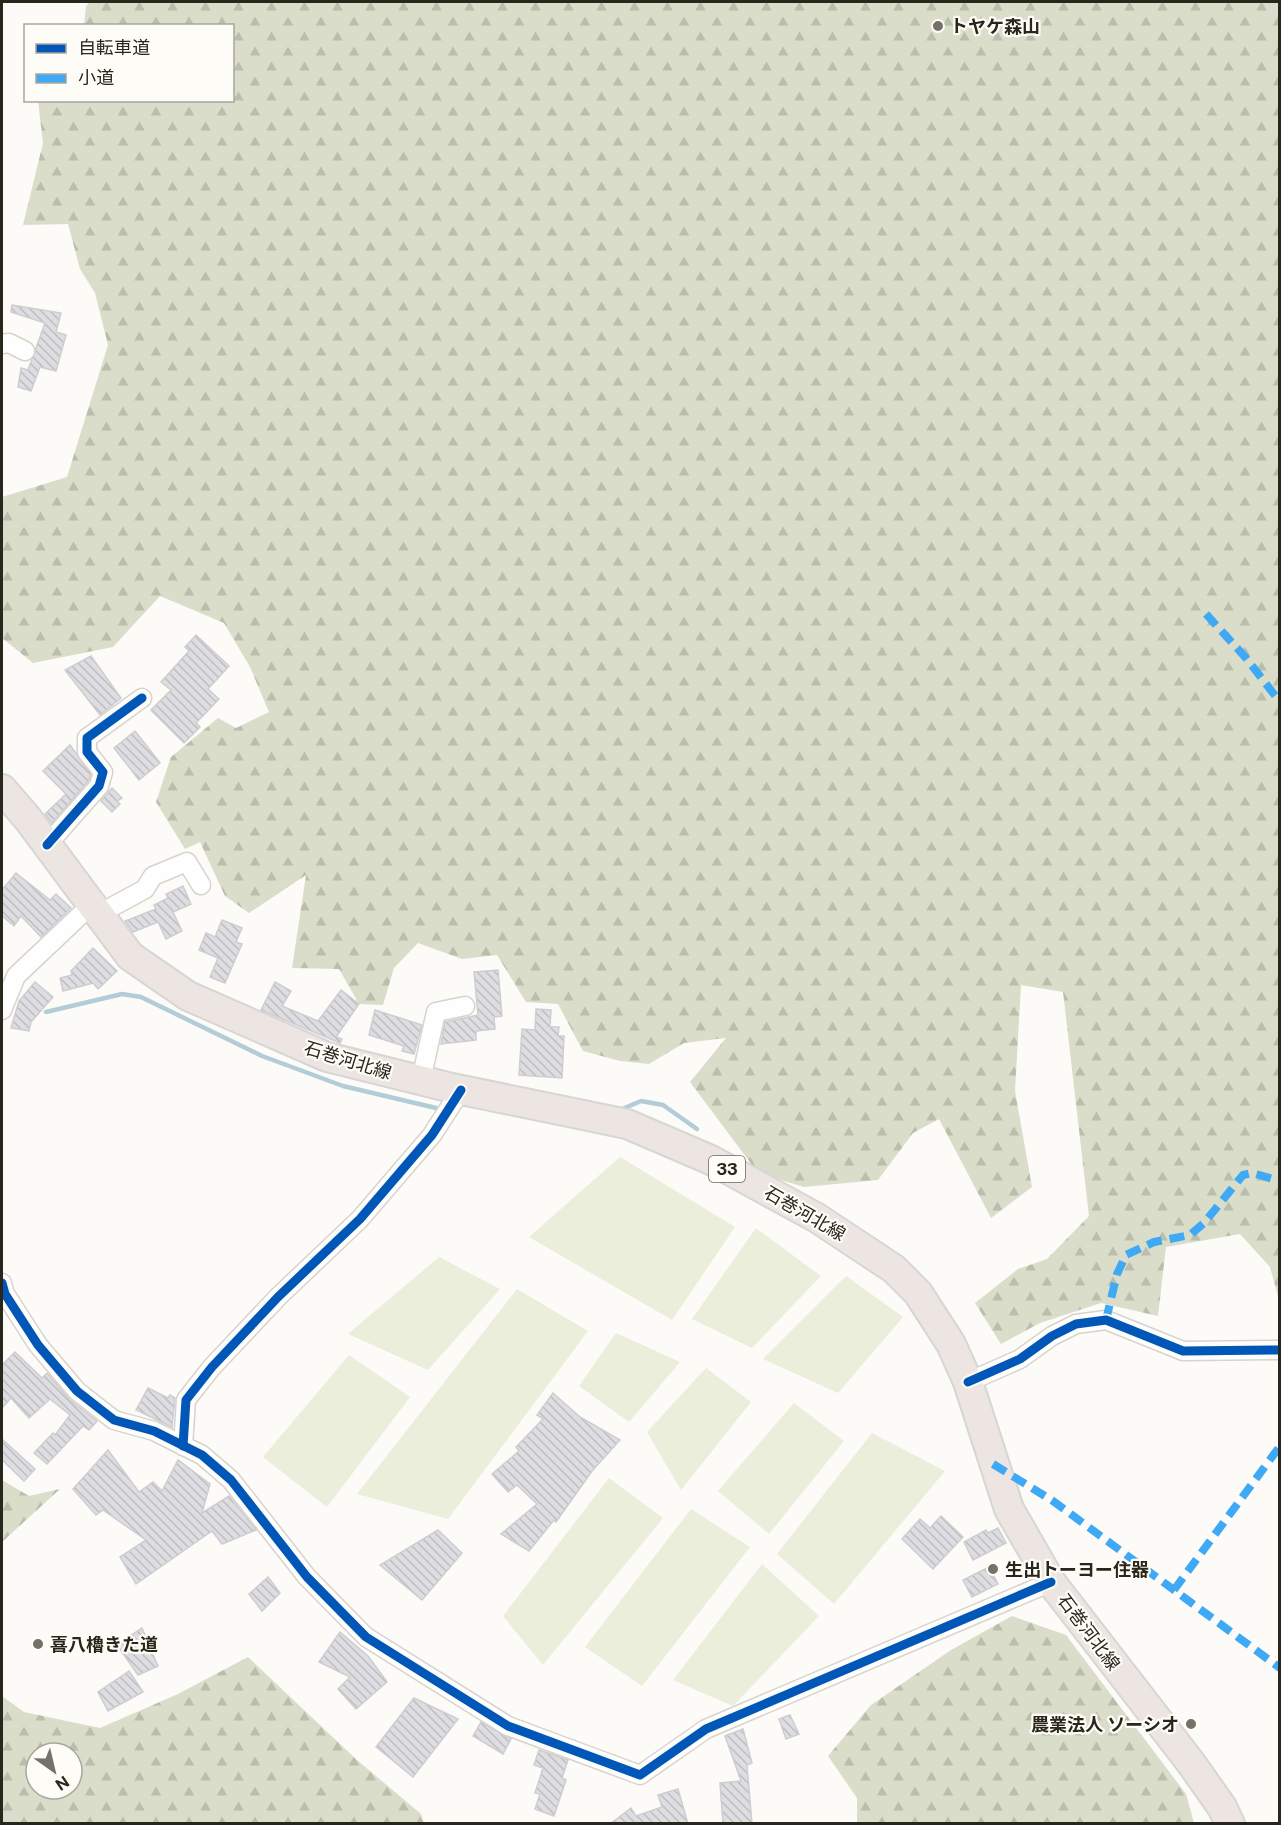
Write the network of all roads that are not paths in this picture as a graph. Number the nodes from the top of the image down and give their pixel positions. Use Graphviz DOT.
graph roads {
  1 [pos="2,344"];
  2 [pos="25,351"];
  3 [pos="142,698"];
  4 [pos="2,789"];
  5 [pos="47,845"];
  6 [pos="201,885"];
  7 [pos="94,911"];
  8 [pos="465,1006"];
  9 [pos="2,1010"];
  10 [pos="421,1080"];
  11 [pos="461,1090"];
  12 [pos="2,1282"];
  13 [pos="1280,1350"];
  14 [pos="968,1382"];
  15 [pos="183,1446"];
  16 [pos="1051,1582"];
  17 [pos="1230,1824"];
  1 -- 2 [label="street"];
  3 -- 5 [label="street"];
  4 -- 5 [label="main road, 石巻河北線 / 33"];
  5 -- 7 [label="main road, 石巻河北線 / 33"];
  6 -- 7 [label="street"];
  7 -- 9 [label="street"];
  7 -- 10 [label="main road, 石巻河北線 / 33"];
  8 -- 10 [label="street"];
  10 -- 11 [label="main road, 石巻河北線 / 33"];
  11 -- 14 [label="main road, 石巻河北線 / 33"];
  11 -- 15 [label="street"];
  12 -- 15 [label="street"];
  13 -- 14 [label="street"];
  14 -- 16 [label="main road, 石巻河北線 / 33"];
  15 -- 16 [label="street"];
  16 -- 17 [label="main road, 石巻河北線 / 33"];
}
